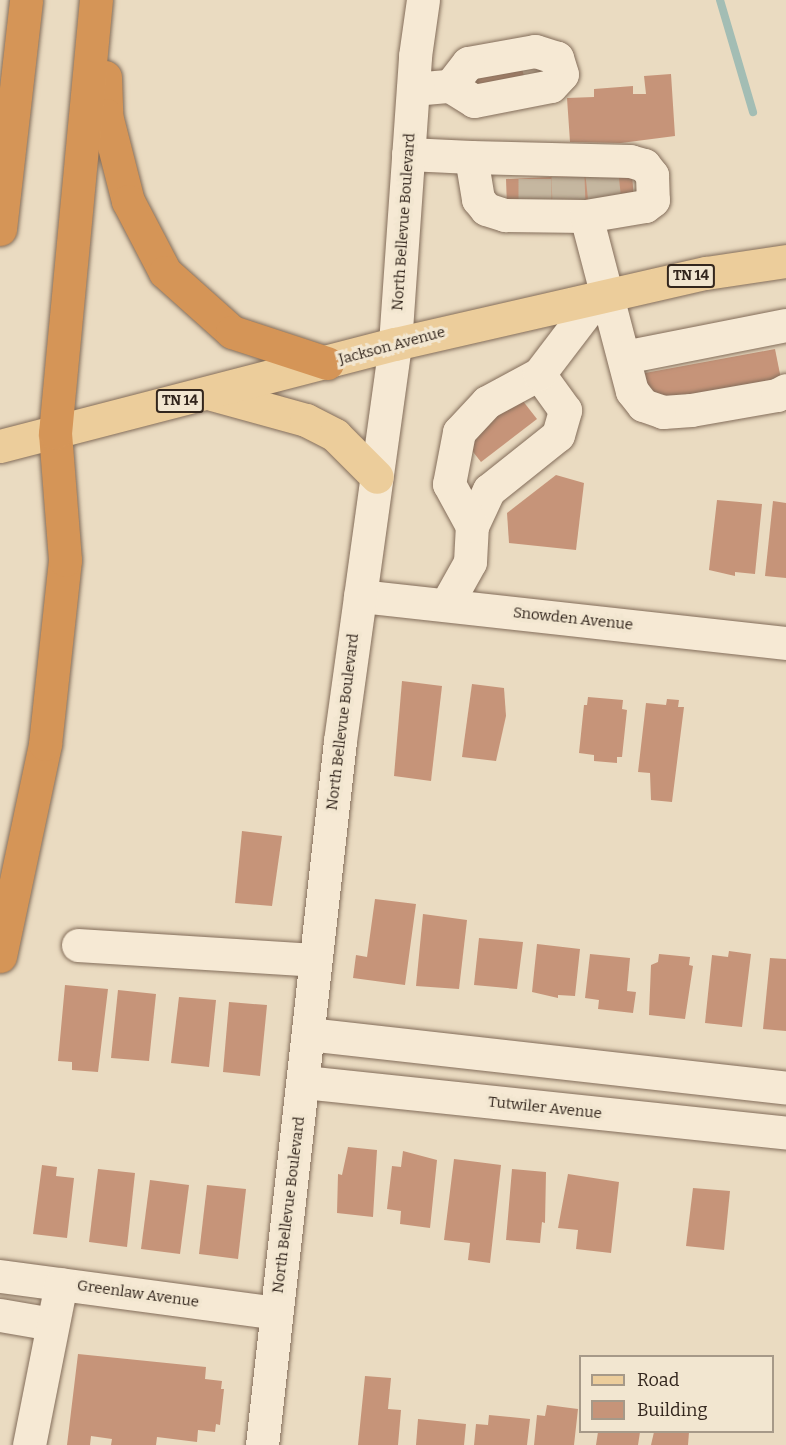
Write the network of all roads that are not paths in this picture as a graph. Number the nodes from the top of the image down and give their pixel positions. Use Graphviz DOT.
graph roads {
  1 [pos="26,0"];
  2 [pos="96,0"];
  3 [pos="102,0"];
  4 [pos="423,0"];
  5 [pos="450,86"];
  6 [pos="413,89"];
  7 [pos="408,154"];
  8 [pos="471,157"];
  9 [pos="535,189"];
  10 [pos="586,191"];
  11 [pos="0,229"];
  12 [pos="786,261"];
  13 [pos="602,296"];
  14 [pos="786,324"];
  15 [pos="395,344"];
  16 [pos="624,357"];
  17 [pos="327,363"];
  18 [pos="539,374"];
  19 [pos="786,390"];
  20 [pos="210,393"];
  21 [pos="44,435"];
  22 [pos="0,446"];
  23 [pos="377,477"];
  24 [pos="472,526"];
  25 [pos="360,596"];
  26 [pos="446,605"];
  27 [pos="786,643"];
  28 [pos="78,945"];
  29 [pos="0,956"];
  30 [pos="314,960"];
  31 [pos="308,1034"];
  32 [pos="304,1082"];
  33 [pos="786,1088"];
  34 [pos="786,1133"];
  35 [pos="0,1276"];
  36 [pos="62,1284"];
  37 [pos="276,1313"];
  38 [pos="0,1316"];
  39 [pos="52,1324"];
  40 [pos="29,1445"];
  41 [pos="262,1445"];
  1 -- 11 [label="highway"];
  2 -- 21 [label="highway"];
  3 -- 17 [label="highway"];
  4 -- 6 [label="street, North Bellevue Boulevard"];
  5 -- 6 [label="street"];
  6 -- 7 [label="street, North Bellevue Boulevard"];
  7 -- 8 [label="street"];
  7 -- 15 [label="street, North Bellevue Boulevard"];
  8 -- 9 [label="street"];
  8 -- 9 [label="street"];
  9 -- 10 [label="street"];
  9 -- 10 [label="street"];
  10 -- 13 [label="street"];
  12 -- 13 [label="main road, Jackson Avenue / TN 14"];
  13 -- 15 [label="main road, Jackson Avenue / TN 14"];
  13 -- 16 [label="street"];
  13 -- 18 [label="street"];
  14 -- 16 [label="street"];
  15 -- 17 [label="main road, Jackson Avenue / TN 14"];
  15 -- 23 [label="street, North Bellevue Boulevard"];
  16 -- 19 [label="street"];
  17 -- 20 [label="main road, Jackson Avenue / TN 14"];
  18 -- 24 [label="street"];
  18 -- 24 [label="street"];
  20 -- 21 [label="main road, Jackson Avenue / TN 14"];
  20 -- 23 [label="main road"];
  21 -- 22 [label="main road, Jackson Avenue / TN 14"];
  21 -- 29 [label="highway"];
  23 -- 25 [label="street, North Bellevue Boulevard"];
  24 -- 26 [label="street"];
  25 -- 26 [label="street, Snowden Avenue"];
  25 -- 30 [label="street, North Bellevue Boulevard"];
  26 -- 27 [label="street, Snowden Avenue"];
  28 -- 30 [label="street"];
  30 -- 31 [label="street, North Bellevue Boulevard"];
  31 -- 32 [label="street, North Bellevue Boulevard"];
  31 -- 33 [label="street"];
  32 -- 34 [label="street, Tutwiler Avenue"];
  32 -- 37 [label="street, North Bellevue Boulevard"];
  35 -- 36 [label="street, Greenlaw Avenue"];
  36 -- 37 [label="street, Greenlaw Avenue"];
  36 -- 39 [label="street"];
  37 -- 41 [label="street, North Bellevue Boulevard"];
  38 -- 39 [label="street"];
  39 -- 40 [label="street"];
}
